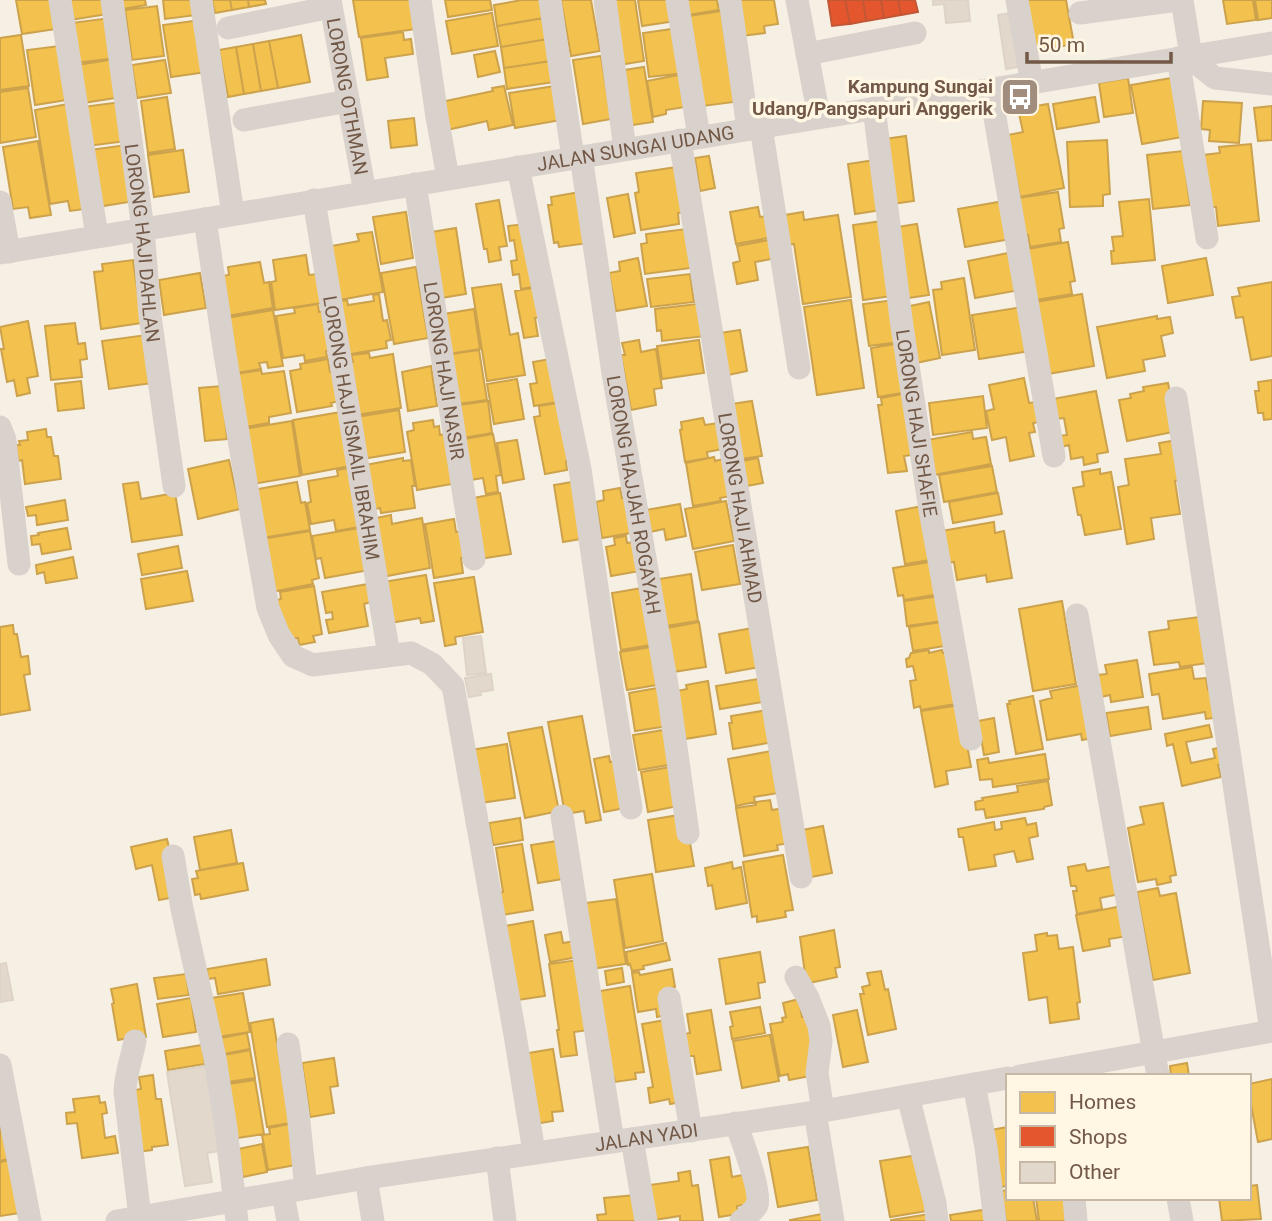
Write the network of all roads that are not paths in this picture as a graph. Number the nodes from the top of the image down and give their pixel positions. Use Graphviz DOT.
graph roads {
  1 [pos="60,0"];
  2 [pos="112,0"];
  3 [pos="201,0"];
  4 [pos="420,0"];
  5 [pos="605,0"];
  6 [pos="677,0"];
  7 [pos="730,0"];
  8 [pos="797,0"];
  9 [pos="1017,0"];
  10 [pos="1180,0"];
  11 [pos="550,2"];
  12 [pos="331,4"];
  13 [pos="1080,13"];
  14 [pos="228,28"];
  15 [pos="915,33"];
  16 [pos="1272,43"];
  17 [pos="807,54"];
  18 [pos="1185,57"];
  19 [pos="1032,83"];
  20 [pos="1272,84"];
  21 [pos="990,89"];
  22 [pos="348,101"];
  23 [pos="874,108"];
  24 [pos="819,117"];
  25 [pos="244,120"];
  26 [pos="755,128"];
  27 [pos="690,139"];
  28 [pos="625,149"];
  29 [pos="577,157"];
  30 [pos="518,167"];
  31 [pos="448,178"];
  32 [pos="415,184"];
  33 [pos="365,193"];
  34 [pos="314,200"];
  35 [pos="0,202"];
  36 [pos="233,214"];
  37 [pos="205,219"];
  38 [pos="143,229"];
  39 [pos="97,236"];
  40 [pos="1207,238"];
  41 [pos="5,253"];
  42 [pos="799,368"];
  43 [pos="1177,398"];
  44 [pos="0,427"];
  45 [pos="1054,456"];
  46 [pos="174,486"];
  47 [pos="474,559"];
  48 [pos="19,564"];
  49 [pos="1077,615"];
  50 [pos="390,655"];
  51 [pos="971,739"];
  52 [pos="631,808"];
  53 [pos="562,816"];
  54 [pos="688,833"];
  55 [pos="173,856"];
  56 [pos="801,877"];
  57 [pos="796,977"];
  58 [pos="668,998"];
  59 [pos="1272,1031"];
  60 [pos="135,1041"];
  61 [pos="288,1044"];
  62 [pos="1154,1052"];
  63 [pos="0,1065"];
  64 [pos="1062,1072"];
  65 [pos="1041,1074"];
  66 [pos="1158,1074"];
  67 [pos="1006,1078"];
  68 [pos="974,1084"];
  69 [pos="908,1096"];
  70 [pos="819,1111"];
  71 [pos="736,1123"];
  72 [pos="691,1130"];
  73 [pos="623,1141"];
  74 [pos="534,1153"];
  75 [pos="497,1158"];
  76 [pos="366,1178"];
  77 [pos="306,1188"];
  78 [pos="283,1194"];
  79 [pos="1074,1200"];
  80 [pos="1178,1200"];
  81 [pos="236,1211"];
  82 [pos="140,1217"];
  83 [pos="30,1221"];
  84 [pos="117,1221"];
  85 [pos="288,1221"];
  86 [pos="373,1221"];
  87 [pos="505,1221"];
  88 [pos="646,1221"];
  89 [pos="741,1221"];
  90 [pos="834,1221"];
  91 [pos="937,1221"];
  92 [pos="995,1221"];
  93 [pos="1076,1221"];
  94 [pos="1182,1221"];
  1 -- 39 [label="street"];
  2 -- 38 [label="street, LORONG HAJI DAHLAN"];
  3 -- 36 [label="street"];
  4 -- 31 [label="street"];
  5 -- 28 [label="street"];
  6 -- 27 [label="street, LORONG HAJI AHMAD"];
  7 -- 26 [label="street"];
  8 -- 17 [label="street"];
  9 -- 19 [label="street"];
  10 -- 13 [label="street"];
  10 -- 18 [label="street"];
  11 -- 29 [label="street, LORONG HAJJAH ROGAYAH"];
  12 -- 14 [label="street"];
  12 -- 22 [label="street, LORONG OTHMAN"];
  15 -- 17 [label="street"];
  16 -- 18 [label="street, JALAN SUNGAI UDANG"];
  17 -- 24 [label="street"];
  18 -- 19 [label="street, JALAN SUNGAI UDANG"];
  18 -- 20 [label="street"];
  18 -- 40 [label="street"];
  19 -- 21 [label="street, JALAN SUNGAI UDANG"];
  21 -- 23 [label="street, JALAN SUNGAI UDANG"];
  21 -- 45 [label="street"];
  22 -- 25 [label="street"];
  22 -- 33 [label="street, LORONG OTHMAN"];
  23 -- 24 [label="street, JALAN SUNGAI UDANG"];
  23 -- 51 [label="street, LORONG HAJI SHAFIE"];
  24 -- 26 [label="street, JALAN SUNGAI UDANG"];
  26 -- 27 [label="street, JALAN SUNGAI UDANG"];
  26 -- 42 [label="street"];
  27 -- 28 [label="street, JALAN SUNGAI UDANG"];
  27 -- 56 [label="street, LORONG HAJI AHMAD"];
  28 -- 29 [label="street, JALAN SUNGAI UDANG"];
  29 -- 30 [label="street, JALAN SUNGAI UDANG"];
  29 -- 54 [label="street, LORONG HAJJAH ROGAYAH"];
  30 -- 31 [label="street, JALAN SUNGAI UDANG"];
  30 -- 52 [label="street"];
  31 -- 32 [label="street, JALAN SUNGAI UDANG"];
  32 -- 33 [label="street, JALAN SUNGAI UDANG"];
  32 -- 47 [label="street, LORONG HAJI NASIR"];
  33 -- 34 [label="street, JALAN SUNGAI UDANG"];
  34 -- 36 [label="street, JALAN SUNGAI UDANG"];
  34 -- 50 [label="street, LORONG HAJI ISMAIL IBRAHIM"];
  35 -- 41 [label="street"];
  36 -- 37 [label="street, JALAN SUNGAI UDANG"];
  37 -- 38 [label="street, JALAN SUNGAI UDANG"];
  37 -- 50 [label="street"];
  38 -- 39 [label="street, JALAN SUNGAI UDANG"];
  38 -- 46 [label="street, LORONG HAJI DAHLAN"];
  39 -- 41 [label="street, JALAN SUNGAI UDANG"];
  43 -- 59 [label="street"];
  44 -- 48 [label="street"];
  49 -- 62 [label="street"];
  50 -- 74 [label="street"];
  53 -- 73 [label="street"];
  55 -- 81 [label="street"];
  57 -- 70 [label="street"];
  58 -- 72 [label="street"];
  59 -- 62 [label="street"];
  60 -- 82 [label="street"];
  61 -- 77 [label="street"];
  62 -- 64 [label="street"];
  62 -- 66 [label="street"];
  63 -- 83 [label="street"];
  64 -- 65 [label="street"];
  67 -- 68 [label="street, JALAN YADI"];
  68 -- 69 [label="street, JALAN YADI"];
  68 -- 92 [label="street"];
  69 -- 70 [label="street, JALAN YADI"];
  69 -- 91 [label="street"];
  70 -- 71 [label="street, JALAN YADI"];
  70 -- 90 [label="street"];
  71 -- 72 [label="street, JALAN YADI"];
  71 -- 89 [label="street"];
  72 -- 73 [label="street, JALAN YADI"];
  73 -- 74 [label="street, JALAN YADI"];
  73 -- 88 [label="street"];
  74 -- 75 [label="street, JALAN YADI"];
  75 -- 76 [label="street, JALAN YADI"];
  75 -- 87 [label="street"];
  76 -- 77 [label="street, JALAN YADI"];
  76 -- 86 [label="street"];
  77 -- 78 [label="street, JALAN YADI"];
  78 -- 81 [label="street, JALAN YADI"];
  78 -- 85 [label="street"];
  79 -- 93 [label="street"];
  80 -- 94 [label="street"];
  81 -- 82 [label="street, JALAN YADI"];
  82 -- 84 [label="street, JALAN YADI"];
}
